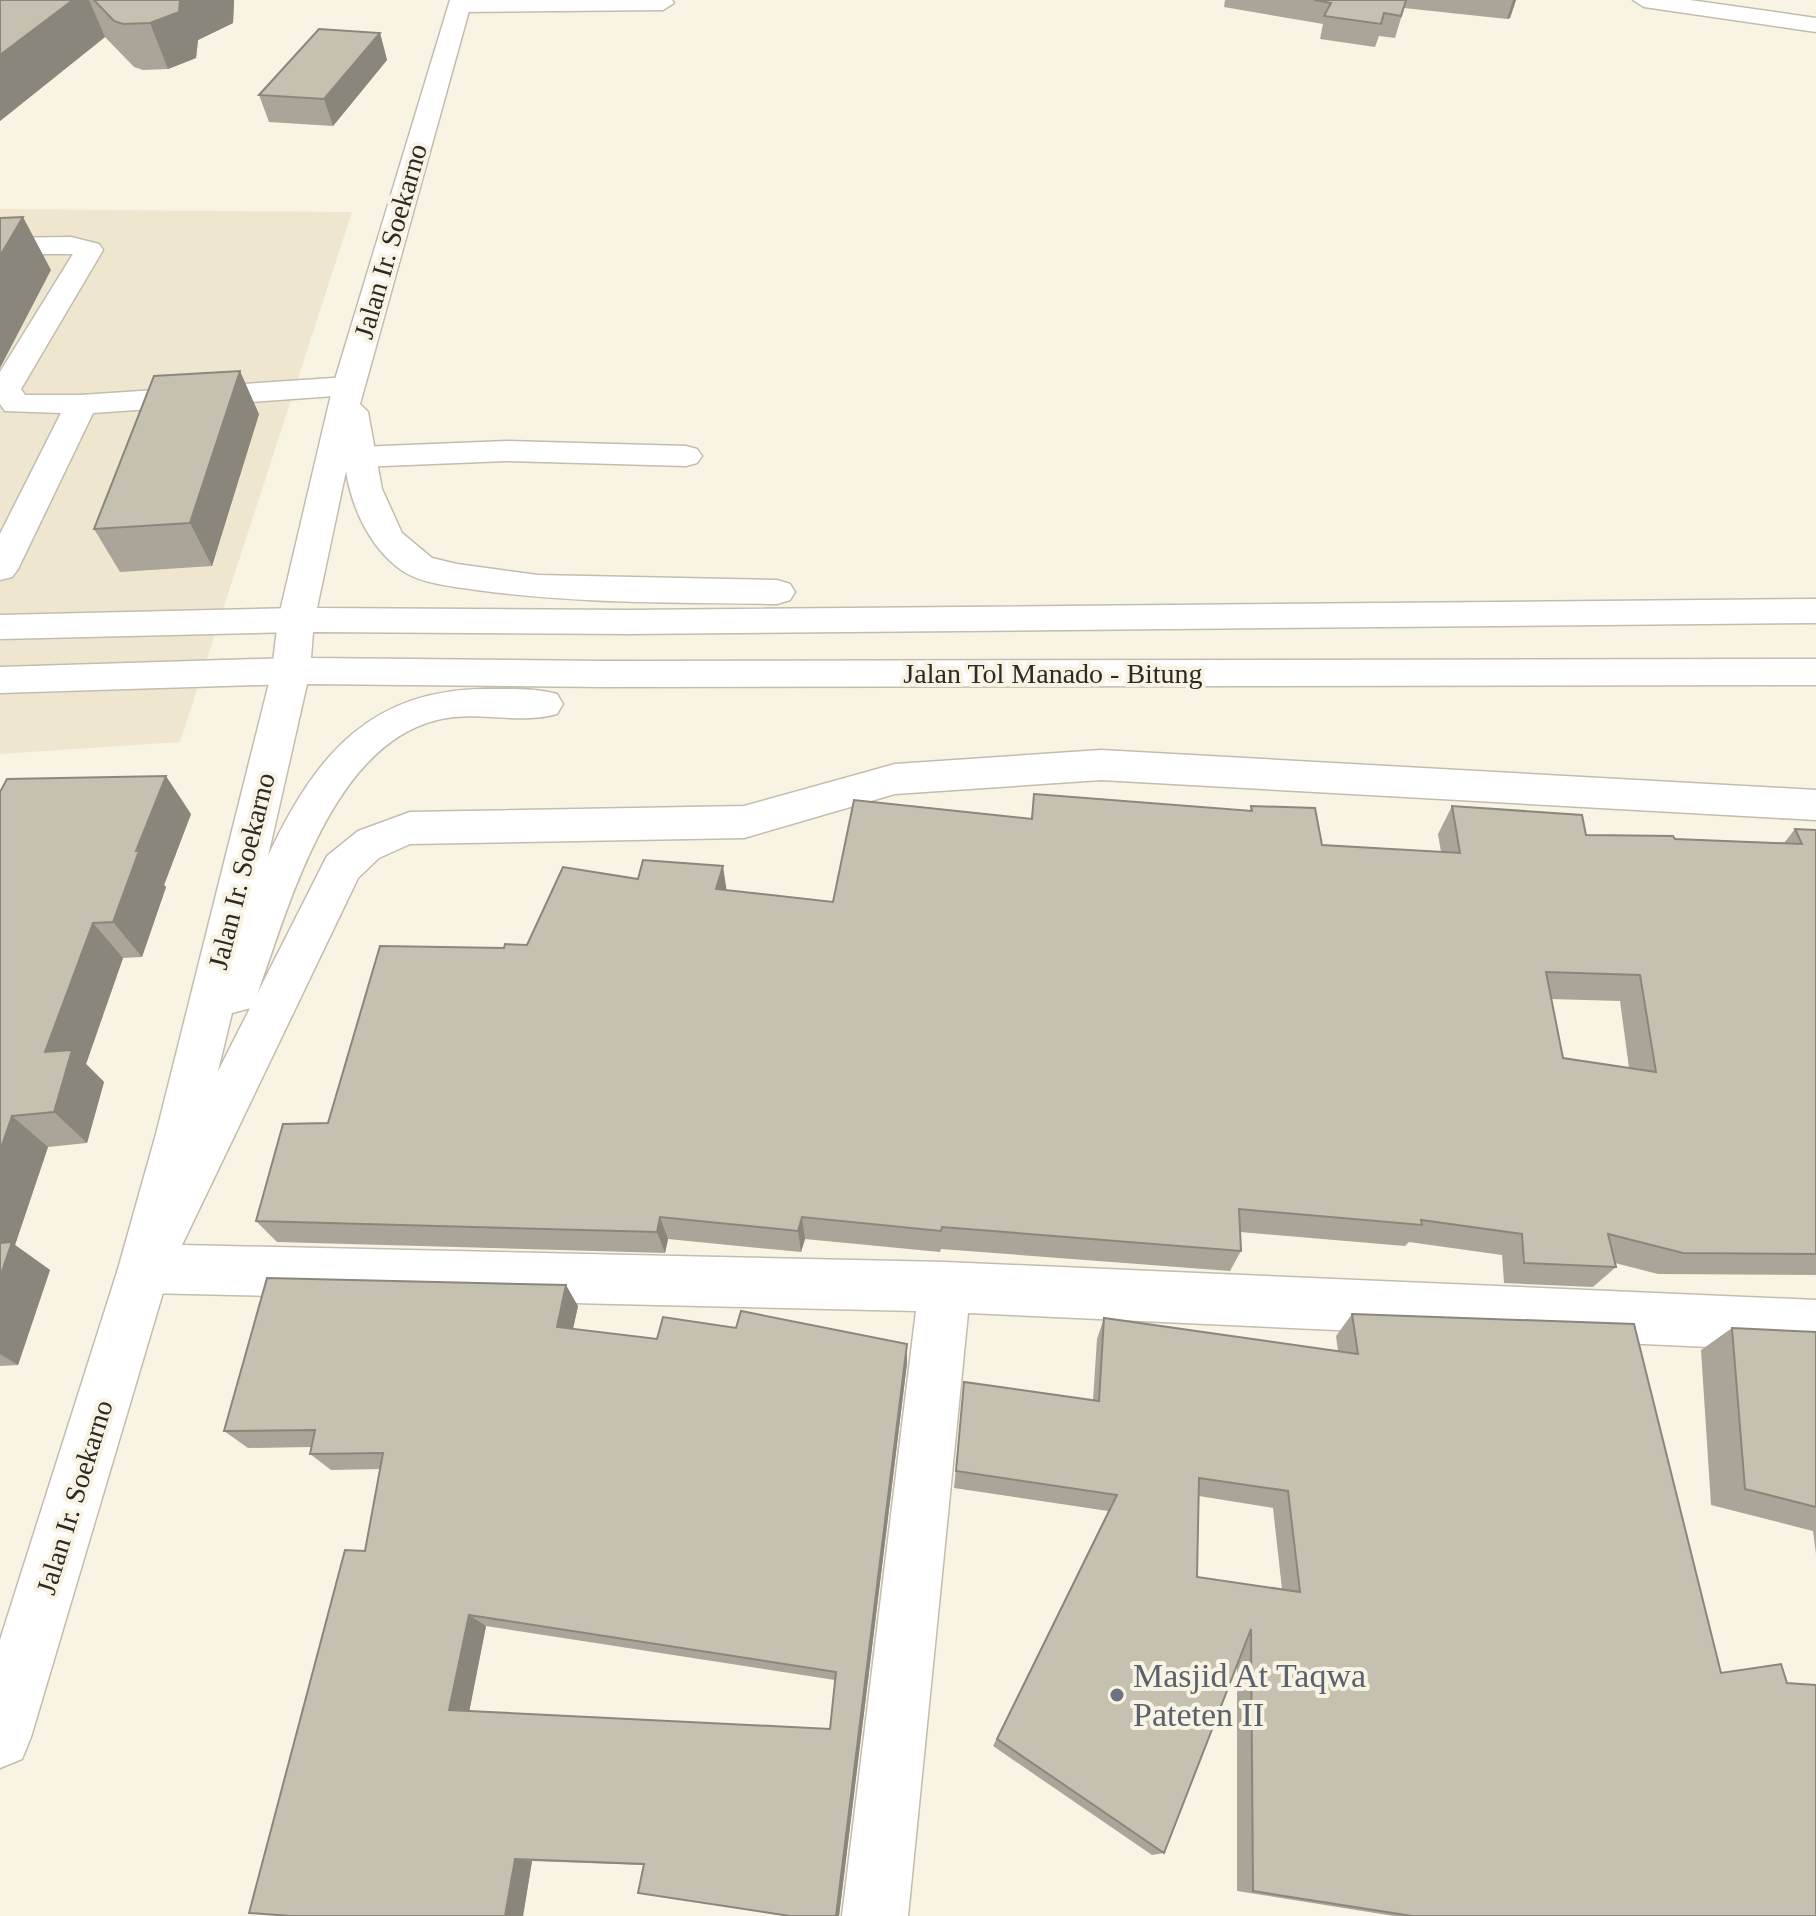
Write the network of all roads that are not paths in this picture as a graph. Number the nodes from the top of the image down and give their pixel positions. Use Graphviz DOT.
graph roads {
  1 [pos="1644,0"];
  2 [pos="460,3"];
  3 [pos="663,3"];
  4 [pos="1816,25"];
  5 [pos="0,246"];
  6 [pos="348,386"];
  7 [pos="81,404"];
  8 [pos="686,456"];
  9 [pos="359,457"];
  10 [pos="0,569"];
  11 [pos="1816,611"];
  12 [pos="296,620"];
  13 [pos="1018,620"];
  14 [pos="0,627"];
  15 [pos="291,671"];
  16 [pos="1816,672"];
  17 [pos="984,673"];
  18 [pos="0,680"];
  19 [pos="1816,805"];
  20 [pos="180,1134"];
  21 [pos="144,1269"];
  22 [pos="945,1287"];
  23 [pos="1816,1326"];
  24 [pos="0,1737"];
  25 [pos="875,1916"];
  1 -- 4 [label="main road"];
  2 -- 3 [label="main road"];
  2 -- 6 [label="main road, Jalan Ir. Soekarno"];
  5 -- 7 [label="main road"];
  6 -- 7 [label="main road"];
  6 -- 9 [label="main road"];
  6 -- 12 [label="main road, Jalan Ir. Soekarno"];
  7 -- 10 [label="main road"];
  8 -- 9 [label="main road"];
  9 -- 13 [label="main road"];
  11 -- 13 [label="main road, Jalan Tol Manado - Bitung"];
  12 -- 13 [label="main road, Jalan Tol Manado - Bitung"];
  12 -- 14 [label="main road, Jalan Tol Manado - Bitung"];
  12 -- 15 [label="main road, Jalan Ir. Soekarno"];
  15 -- 17 [label="main road, Jalan Tol Manado - Bitung"];
  15 -- 18 [label="main road, Jalan Tol Manado - Bitung"];
  15 -- 20 [label="main road, Jalan Ir. Soekarno"];
  16 -- 17 [label="main road, Jalan Tol Manado - Bitung"];
  17 -- 20 [label="main road"];
  19 -- 21 [label="main road"];
  20 -- 21 [label="main road, Jalan Ir. Soekarno"];
  21 -- 22 [label="main road"];
  21 -- 24 [label="main road, Jalan Ir. Soekarno"];
  22 -- 23 [label="main road"];
  22 -- 25 [label="main road"];
}
